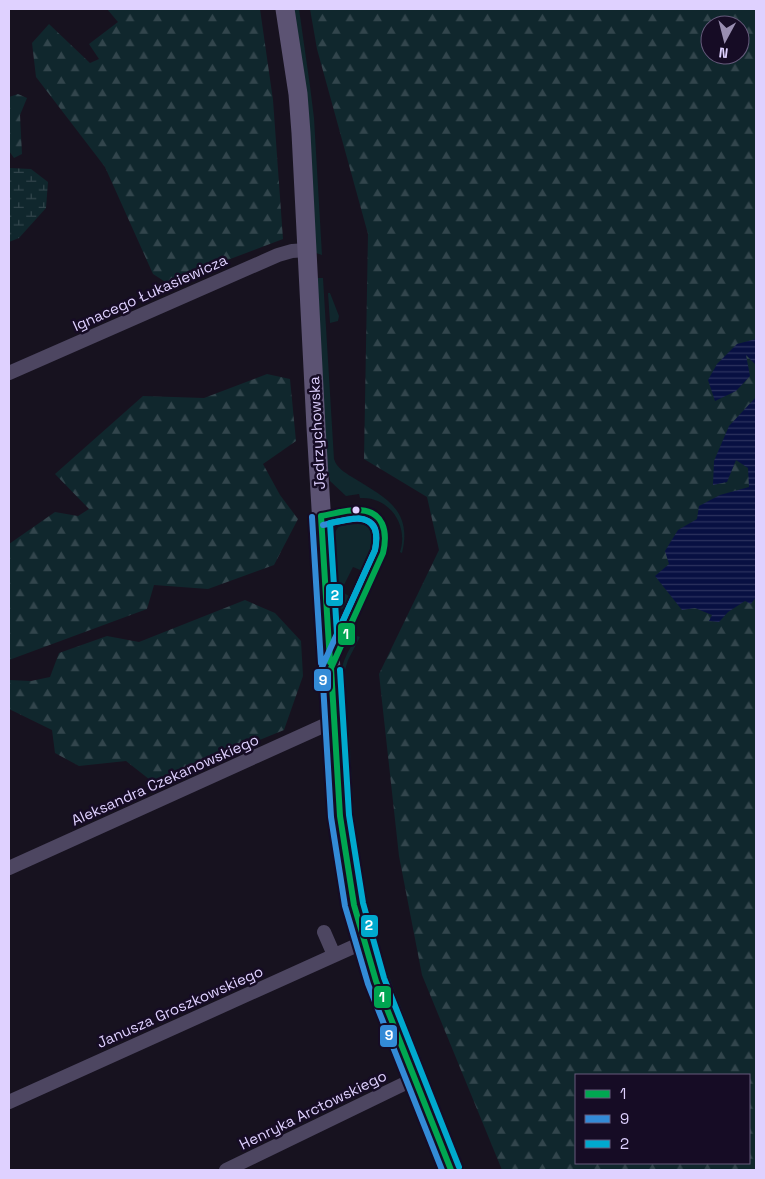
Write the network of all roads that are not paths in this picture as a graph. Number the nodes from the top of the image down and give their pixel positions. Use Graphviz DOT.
graph roads {
  1 [pos="285,9"];
  2 [pos="307,250"];
  3 [pos="9,373"];
  4 [pos="334,721"];
  5 [pos="9,868"];
  6 [pos="324,932"];
  7 [pos="364,942"];
  8 [pos="334,955"];
  9 [pos="414,1079"];
  10 [pos="9,1102"];
  11 [pos="226,1170"];
  12 [pos="451,1170"];
  1 -- 2 [label="main road, Jędrzychowska"];
  2 -- 3 [label="street, Ignacego Łukasiewicza"];
  2 -- 4 [label="main road, Jędrzychowska"];
  4 -- 5 [label="street, Aleksandra Czekanowskiego"];
  4 -- 7 [label="main road, Jędrzychowska"];
  6 -- 8 [label="street"];
  7 -- 8 [label="street, Janusza Groszkowskiego"];
  7 -- 9 [label="main road, Jędrzychowska"];
  8 -- 10 [label="street, Janusza Groszkowskiego"];
  9 -- 11 [label="street, Henryka Arctowskiego"];
  9 -- 12 [label="main road, Jędrzychowska"];
}
